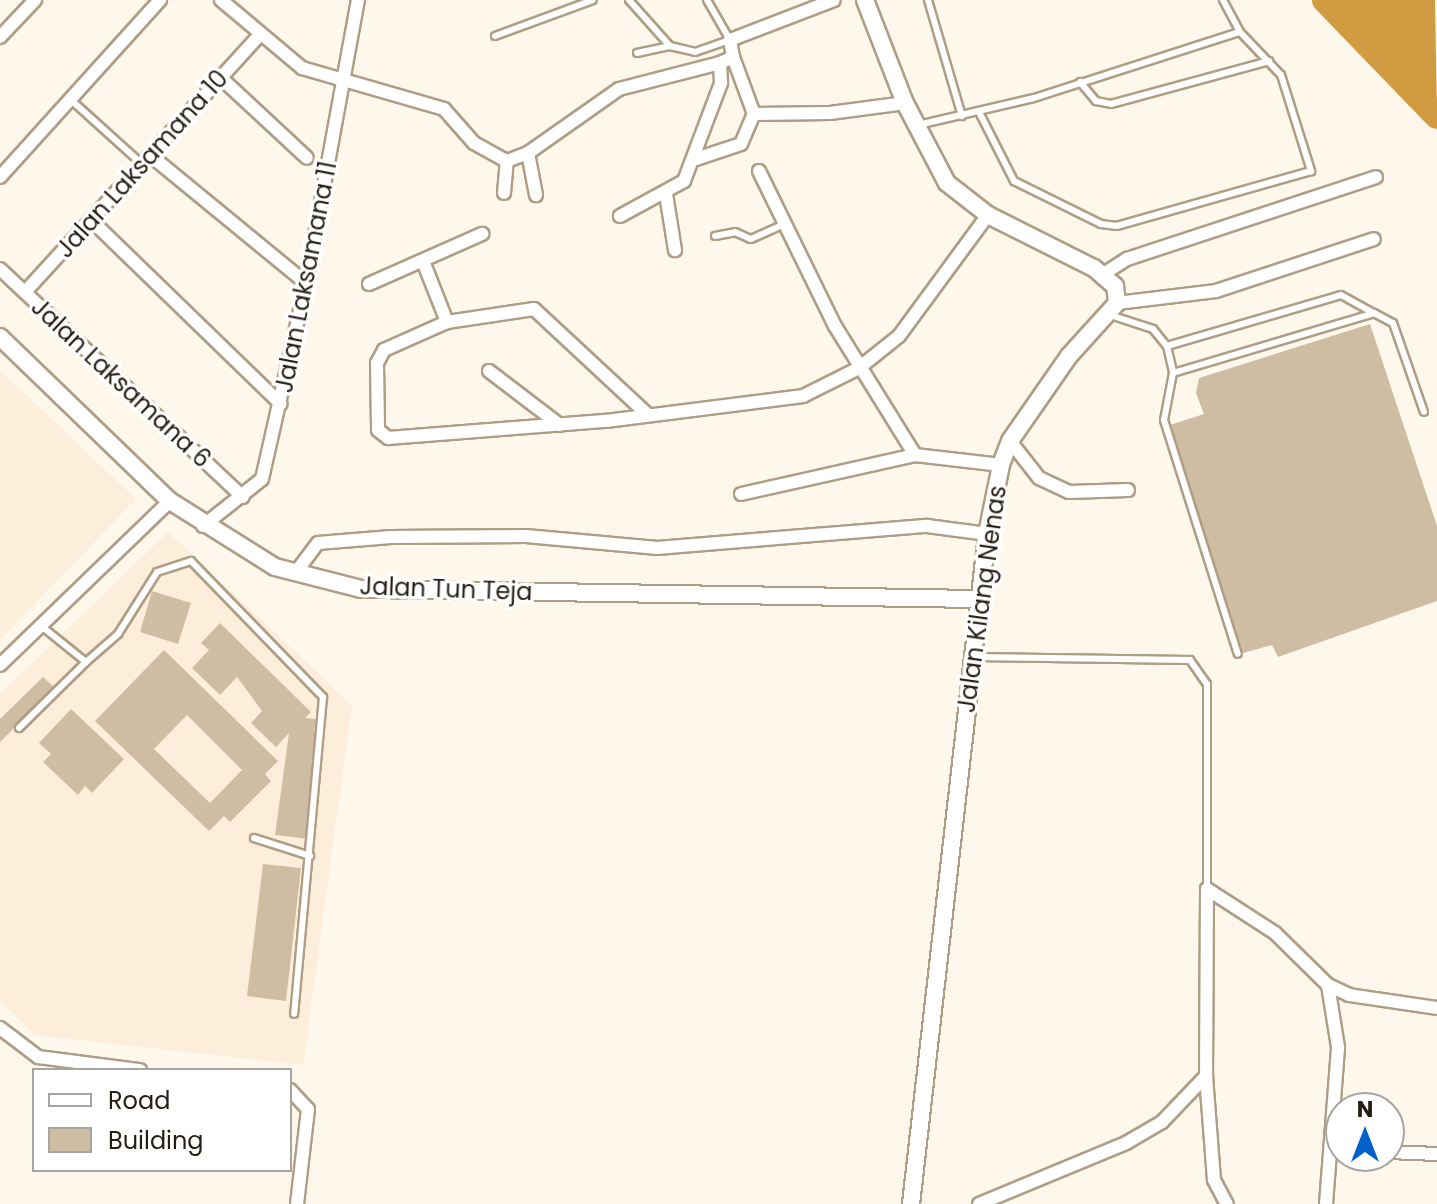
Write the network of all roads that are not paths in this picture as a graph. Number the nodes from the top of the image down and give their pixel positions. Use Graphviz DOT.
graph roads {
  1 [pos="35,0"];
  2 [pos="160,0"];
  3 [pos="221,0"];
  4 [pos="358,0"];
  5 [pos="593,0"];
  6 [pos="629,0"];
  7 [pos="707,0"];
  8 [pos="834,0"];
  9 [pos="865,0"];
  10 [pos="928,0"];
  11 [pos="1223,0"];
  12 [pos="2,32"];
  13 [pos="1240,32"];
  14 [pos="259,36"];
  15 [pos="495,36"];
  16 [pos="730,40"];
  17 [pos="670,46"];
  18 [pos="637,53"];
  19 [pos="733,57"];
  20 [pos="1269,61"];
  21 [pos="720,63"];
  22 [pos="221,78"];
  23 [pos="343,79"];
  24 [pos="1080,82"];
  25 [pos="70,99"];
  26 [pos="905,103"];
  27 [pos="979,112"];
  28 [pos="754,114"];
  29 [pos="962,116"];
  30 [pos="916,126"];
  31 [pos="528,153"];
  32 [pos="307,158"];
  33 [pos="146,159"];
  34 [pos="696,159"];
  35 [pos="507,161"];
  36 [pos="759,171"];
  37 [pos="0,177"];
  38 [pos="1376,177"];
  39 [pos="504,193"];
  40 [pos="666,194"];
  41 [pos="536,195"];
  42 [pos="988,215"];
  43 [pos="620,216"];
  44 [pos="91,220"];
  45 [pos="784,224"];
  46 [pos="482,234"];
  47 [pos="715,236"];
  48 [pos="1374,239"];
  49 [pos="675,250"];
  50 [pos="423,261"];
  51 [pos="0,269"];
  52 [pos="1102,275"];
  53 [pos="306,283"];
  54 [pos="369,284"];
  55 [pos="25,292"];
  56 [pos="1112,308"];
  57 [pos="1374,313"];
  58 [pos="447,322"];
  59 [pos="0,337"];
  60 [pos="1167,346"];
  61 [pos="859,368"];
  62 [pos="489,371"];
  63 [pos="1173,373"];
  64 [pos="281,404"];
  65 [pos="1424,412"];
  66 [pos="647,414"];
  67 [pos="560,425"];
  68 [pos="1010,441"];
  69 [pos="915,455"];
  70 [pos="1001,465"];
  71 [pos="1128,490"];
  72 [pos="741,494"];
  73 [pos="243,497"];
  74 [pos="170,501"];
  75 [pos="203,526"];
  76 [pos="987,534"];
  77 [pos="296,572"];
  78 [pos="980,599"];
  79 [pos="40,625"];
  80 [pos="1238,654"];
  81 [pos="975,657"];
  82 [pos="86,662"];
  83 [pos="0,665"];
  84 [pos="19,728"];
  85 [pos="254,838"];
  86 [pos="310,856"];
  87 [pos="1207,889"];
  88 [pos="1328,985"];
  89 [pos="1437,1008"];
  90 [pos="294,1014"];
  91 [pos="0,1028"];
  92 [pos="124,1068"];
  93 [pos="1206,1076"];
  94 [pos="1338,1092"];
  95 [pos="296,1093"];
  96 [pos="1405,1153"];
  97 [pos="1437,1154"];
  98 [pos="1332,1172"];
  99 [pos="297,1204"];
  100 [pos="911,1204"];
  101 [pos="979,1204"];
  102 [pos="1227,1204"];
  103 [pos="1326,1204"];
  1 -- 12 [label="street"];
  2 -- 25 [label="street"];
  3 -- 14 [label="street"];
  4 -- 23 [label="street, Jalan Laksamana 11"];
  5 -- 15 [label="lane"];
  6 -- 17 [label="lane"];
  7 -- 16 [label="lane"];
  8 -- 16 [label="street"];
  9 -- 26 [label="street"];
  10 -- 29 [label="lane"];
  11 -- 13 [label="lane"];
  13 -- 20 [label="lane"];
  13 -- 24 [label="lane"];
  14 -- 22 [label="street, Jalan Laksamana 10"];
  14 -- 23 [label="street"];
  16 -- 17 [label="lane"];
  16 -- 19 [label="street"];
  17 -- 18 [label="lane"];
  19 -- 21 [label="street"];
  19 -- 28 [label="street"];
  20 -- 24 [label="lane"];
  20 -- 27 [label="lane"];
  21 -- 31 [label="street"];
  21 -- 34 [label="street"];
  22 -- 32 [label="street"];
  22 -- 33 [label="street, Jalan Laksamana 10"];
  23 -- 35 [label="street"];
  23 -- 53 [label="street, Jalan Laksamana 11"];
  24 -- 27 [label="lane"];
  25 -- 33 [label="lane"];
  25 -- 37 [label="street"];
  26 -- 28 [label="street"];
  26 -- 30 [label="street"];
  27 -- 29 [label="lane"];
  28 -- 34 [label="street"];
  29 -- 30 [label="lane"];
  30 -- 42 [label="street"];
  31 -- 35 [label="street"];
  31 -- 41 [label="street"];
  33 -- 44 [label="street, Jalan Laksamana 10"];
  33 -- 53 [label="street"];
  34 -- 40 [label="street"];
  35 -- 39 [label="street"];
  36 -- 45 [label="street"];
  38 -- 52 [label="street"];
  40 -- 43 [label="street"];
  40 -- 49 [label="street"];
  42 -- 52 [label="street"];
  42 -- 61 [label="street"];
  44 -- 55 [label="street, Jalan Laksamana 10"];
  44 -- 64 [label="street"];
  45 -- 47 [label="lane"];
  45 -- 61 [label="street"];
  46 -- 50 [label="street"];
  48 -- 56 [label="street"];
  50 -- 54 [label="street"];
  50 -- 58 [label="street"];
  51 -- 55 [label="street, Jalan Laksamana 6"];
  52 -- 56 [label="street"];
  53 -- 64 [label="street, Jalan Laksamana 11"];
  55 -- 73 [label="street, Jalan Laksamana 6"];
  56 -- 60 [label="lane"];
  56 -- 68 [label="street, Jalan Kilang Nenas"];
  57 -- 60 [label="lane"];
  57 -- 63 [label="lane"];
  57 -- 65 [label="lane"];
  58 -- 66 [label="street"];
  58 -- 67 [label="street"];
  59 -- 74 [label="street, Jalan Tun Teja"];
  60 -- 63 [label="lane"];
  61 -- 66 [label="street"];
  61 -- 69 [label="street"];
  62 -- 67 [label="street"];
  63 -- 80 [label="lane"];
  64 -- 73 [label="street, Jalan Laksamana 11"];
  66 -- 67 [label="street"];
  68 -- 70 [label="street, Jalan Kilang Nenas"];
  68 -- 71 [label="street"];
  69 -- 70 [label="street"];
  69 -- 72 [label="street"];
  70 -- 76 [label="street, Jalan Kilang Nenas"];
  73 -- 75 [label="street, Jalan Laksamana 11"];
  74 -- 75 [label="street, Jalan Tun Teja"];
  74 -- 79 [label="street"];
  75 -- 77 [label="street, Jalan Tun Teja"];
  76 -- 77 [label="street"];
  76 -- 78 [label="street, Jalan Kilang Nenas"];
  77 -- 78 [label="street, Jalan Tun Teja"];
  78 -- 81 [label="street, Jalan Kilang Nenas"];
  79 -- 82 [label="lane"];
  79 -- 83 [label="street"];
  81 -- 87 [label="lane"];
  81 -- 100 [label="street, Jalan Kilang Nenas"];
  82 -- 84 [label="lane"];
  82 -- 86 [label="lane"];
  85 -- 86 [label="lane"];
  86 -- 90 [label="lane"];
  87 -- 88 [label="street"];
  87 -- 93 [label="street"];
  88 -- 89 [label="street"];
  88 -- 94 [label="street"];
  91 -- 92 [label="street"];
  93 -- 101 [label="street"];
  93 -- 102 [label="street"];
  95 -- 99 [label="street"];
  96 -- 97 [label="street"];
  98 -- 103 [label="street"];
}
